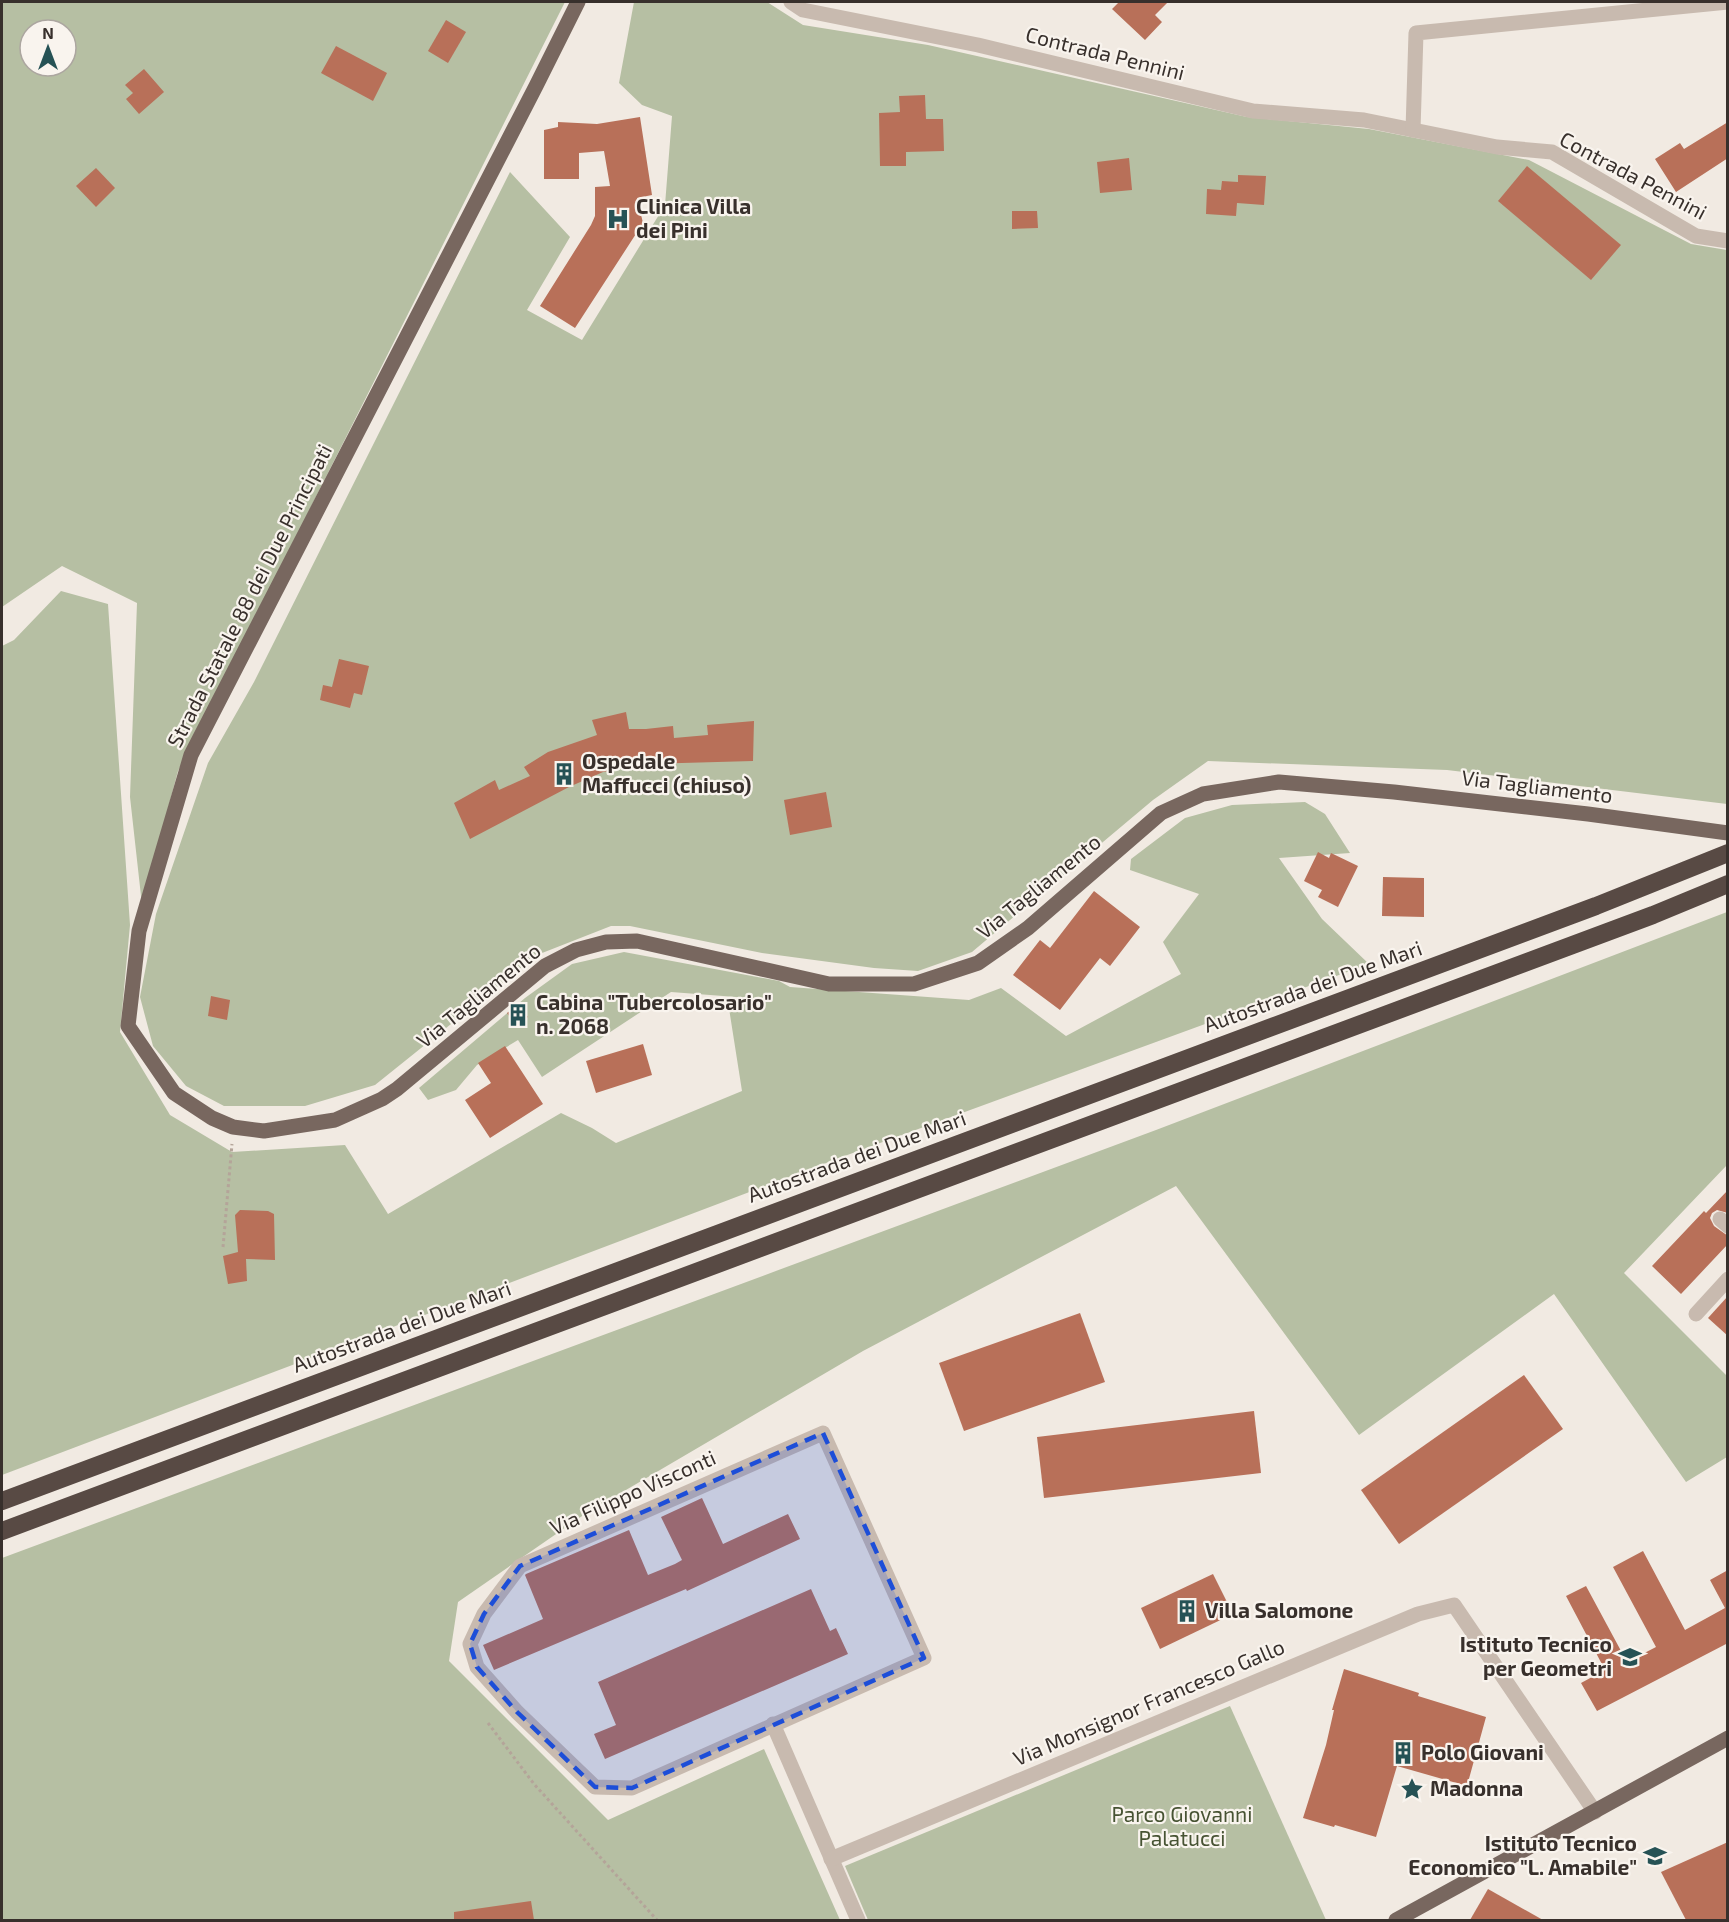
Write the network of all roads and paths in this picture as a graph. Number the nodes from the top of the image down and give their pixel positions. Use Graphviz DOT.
graph roads {
  1 [pos="578,2"];
  2 [pos="791,2"];
  3 [pos="1728,2"];
  4 [pos="1413,130"];
  5 [pos="1728,241"];
  6 [pos="1728,833"];
  7 [pos="1723,855"];
  8 [pos="1728,884"];
  9 [pos="382,1099"];
  10 [pos="233,1127"];
  11 [pos="223,1247"];
  12 [pos="1728,1279"];
  13 [pos="1696,1314"];
  14 [pos="2,1501"];
  15 [pos="2,1531"];
  16 [pos="488,1723"];
  17 [pos="773,1724"];
  18 [pos="1728,1738"];
  19 [pos="1595,1812"];
  20 [pos="831,1859"];
  21 [pos="657,1920"];
  22 [pos="858,1920"];
  23 [pos="1396,1920"];
  1 -- 10 [label="main road, Strada Statale 88 dei Due Principati"];
  2 -- 4 [label="street, Contrada Pennini"];
  3 -- 4 [label="street"];
  4 -- 5 [label="street, Contrada Pennini"];
  6 -- 9 [label="main road, Via Tagliamento"];
  7 -- 14 [label="highway, Autostrada dei Due Mari"];
  8 -- 15 [label="highway"];
  9 -- 10 [label="main road, Strada Statale 88 dei Due Principati"];
  10 -- 11 [label="path"];
  12 -- 13 [label="street"];
  16 -- 21 [label="path"];
  17 -- 17 [label="street, Via Filippo Visconti"];
  17 -- 20 [label="street"];
  18 -- 19 [label="main road"];
  19 -- 20 [label="street, Via Monsignor Francesco Gallo"];
  19 -- 23 [label="main road"];
  20 -- 22 [label="street"];
}
